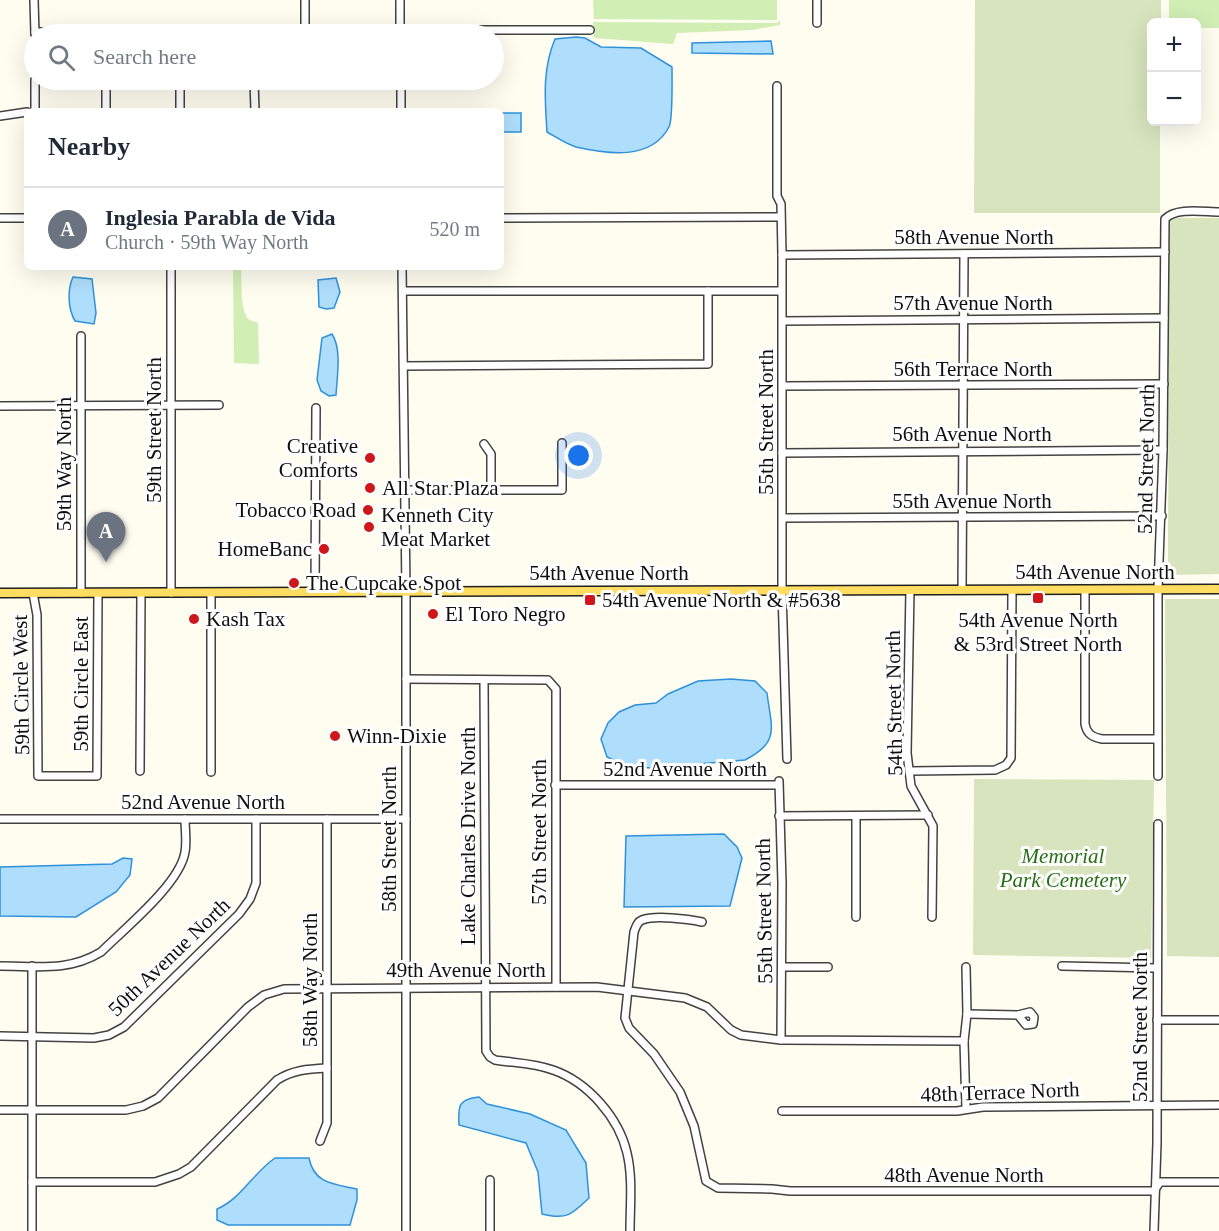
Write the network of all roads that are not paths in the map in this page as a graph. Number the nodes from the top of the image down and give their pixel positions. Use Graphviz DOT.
graph roads {
  1 [pos="34,0"];
  2 [pos="305,0"];
  3 [pos="400,0"];
  4 [pos="817,0"];
  5 [pos="817,23"];
  6 [pos="34,24"];
  7 [pos="305,24"];
  8 [pos="400,24"];
  9 [pos="504,30"];
  10 [pos="590,30"];
  11 [pos="777,87"];
  12 [pos="35,90"];
  13 [pos="106,90"];
  14 [pos="180,90"];
  15 [pos="254,90"];
  16 [pos="401,90"];
  17 [pos="35,108"];
  18 [pos="106,108"];
  19 [pos="180,108"];
  20 [pos="255,108"];
  21 [pos="401,108"];
  22 [pos="24,112"];
  23 [pos="0,116"];
  24 [pos="1219,212"];
  25 [pos="780,217"];
  26 [pos="0,218"];
  27 [pos="24,218"];
  28 [pos="504,218"];
  29 [pos="1165,252"];
  30 [pos="964,254"];
  31 [pos="783,255"];
  32 [pos="171,270"];
  33 [pos="402,270"];
  34 [pos="403,291"];
  35 [pos="708,291"];
  36 [pos="782,291"];
  37 [pos="1164,318"];
  38 [pos="964,320"];
  39 [pos="783,321"];
  40 [pos="81,336"];
  41 [pos="404,366"];
  42 [pos="1164,384"];
  43 [pos="783,386"];
  44 [pos="963,386"];
  45 [pos="171,405"];
  46 [pos="219,405"];
  47 [pos="0,406"];
  48 [pos="81,406"];
  49 [pos="316,408"];
  50 [pos="562,443"];
  51 [pos="484,444"];
  52 [pos="963,450"];
  53 [pos="1163,450"];
  54 [pos="782,453"];
  55 [pos="404,490"];
  56 [pos="491,490"];
  57 [pos="1162,516"];
  58 [pos="962,517"];
  59 [pos="783,518"];
  60 [pos="1158,589"];
  61 [pos="1219,589"];
  62 [pos="910,590"];
  63 [pos="962,590"];
  64 [pos="1012,590"];
  65 [pos="1085,590"];
  66 [pos="782,591"];
  67 [pos="315,592"];
  68 [pos="406,592"];
  69 [pos="0,593"];
  70 [pos="33,593"];
  71 [pos="81,593"];
  72 [pos="98,593"];
  73 [pos="141,593"];
  74 [pos="171,593"];
  75 [pos="211,593"];
  76 [pos="406,679"];
  77 [pos="484,680"];
  78 [pos="1157,740"];
  79 [pos="787,759"];
  80 [pos="141,771"];
  81 [pos="910,771"];
  82 [pos="211,772"];
  83 [pos="97,776"];
  84 [pos="1158,776"];
  85 [pos="779,783"];
  86 [pos="555,785"];
  87 [pos="928,815"];
  88 [pos="779,816"];
  89 [pos="856,816"];
  90 [pos="0,819"];
  91 [pos="185,819"];
  92 [pos="256,819"];
  93 [pos="327,819"];
  94 [pos="406,819"];
  95 [pos="1158,824"];
  96 [pos="856,917"];
  97 [pos="932,917"];
  98 [pos="702,922"];
  99 [pos="0,966"];
  100 [pos="32,966"];
  101 [pos="1062,966"];
  102 [pos="782,967"];
  103 [pos="828,967"];
  104 [pos="966,967"];
  105 [pos="1156,968"];
  106 [pos="327,987"];
  107 [pos="406,987"];
  108 [pos="556,987"];
  109 [pos="485,988"];
  110 [pos="626,991"];
  111 [pos="967,1014"];
  112 [pos="1018,1015"];
  113 [pos="1157,1020"];
  114 [pos="1219,1020"];
  115 [pos="0,1036"];
  116 [pos="32,1036"];
  117 [pos="781,1040"];
  118 [pos="964,1041"];
  119 [pos="327,1068"];
  120 [pos="1156,1105"];
  121 [pos="1219,1105"];
  122 [pos="966,1109"];
  123 [pos="0,1110"];
  124 [pos="32,1110"];
  125 [pos="782,1111"];
  126 [pos="320,1141"];
  127 [pos="490,1180"];
  128 [pos="32,1182"];
  129 [pos="1219,1182"];
  130 [pos="1154,1191"];
  131 [pos="32,1231"];
  132 [pos="406,1231"];
  133 [pos="490,1231"];
  134 [pos="630,1231"];
  135 [pos="1154,1231"];
  1 -- 6 [label="street"];
  2 -- 7 [label="street"];
  3 -- 8 [label="street"];
  4 -- 5 [label="street"];
  9 -- 10 [label="street"];
  11 -- 25 [label="street, 55th Street North"];
  12 -- 17 [label="street"];
  13 -- 18 [label="street"];
  14 -- 19 [label="street"];
  15 -- 20 [label="street"];
  16 -- 21 [label="street"];
  22 -- 23 [label="street"];
  24 -- 29 [label="street, 52nd Street North"];
  25 -- 28 [label="street"];
  25 -- 31 [label="street, 55th Street North"];
  26 -- 27 [label="street"];
  29 -- 30 [label="street, 58th Avenue North"];
  29 -- 37 [label="street, 52nd Street North"];
  30 -- 31 [label="street, 58th Avenue North"];
  30 -- 38 [label="street"];
  31 -- 36 [label="street, 55th Street North"];
  32 -- 45 [label="street, 59th Street North"];
  33 -- 34 [label="street, 58th Street North"];
  34 -- 35 [label="street"];
  34 -- 41 [label="street, 58th Street North"];
  35 -- 36 [label="street"];
  35 -- 41 [label="street"];
  36 -- 39 [label="street, 55th Street North"];
  37 -- 38 [label="street, 57th Avenue North"];
  37 -- 42 [label="street, 52nd Street North"];
  38 -- 39 [label="street, 57th Avenue North"];
  38 -- 44 [label="street"];
  39 -- 43 [label="street, 55th Street North"];
  40 -- 48 [label="street, 59th Way North"];
  41 -- 55 [label="street, 58th Street North"];
  42 -- 44 [label="street, 56th Terrace North"];
  42 -- 53 [label="street, 52nd Street North"];
  43 -- 44 [label="street, 56th Terrace North"];
  43 -- 54 [label="street, 55th Street North"];
  44 -- 52 [label="street"];
  45 -- 46 [label="street"];
  45 -- 48 [label="street"];
  45 -- 74 [label="street, 59th Street North"];
  47 -- 48 [label="street"];
  48 -- 71 [label="street, 59th Way North"];
  49 -- 67 [label="street"];
  50 -- 56 [label="street"];
  51 -- 56 [label="street"];
  52 -- 53 [label="street, 56th Avenue North"];
  52 -- 54 [label="street, 56th Avenue North"];
  52 -- 58 [label="street"];
  53 -- 57 [label="street, 52nd Street North"];
  54 -- 59 [label="street, 55th Street North"];
  55 -- 56 [label="street"];
  55 -- 68 [label="street, 58th Street North"];
  57 -- 58 [label="street, 55th Avenue North"];
  57 -- 60 [label="street, 52nd Street North"];
  58 -- 59 [label="street, 55th Avenue North"];
  58 -- 63 [label="street"];
  59 -- 66 [label="street, 55th Street North"];
  60 -- 61 [label="main road, 54th Avenue North"];
  60 -- 65 [label="main road, 54th Avenue North"];
  60 -- 78 [label="street, 52nd Street North"];
  62 -- 63 [label="main road, 54th Avenue North"];
  62 -- 66 [label="main road, 54th Avenue North"];
  62 -- 81 [label="street, 54th Street North"];
  63 -- 64 [label="main road, 54th Avenue North"];
  64 -- 65 [label="main road, 54th Avenue North"];
  64 -- 81 [label="street"];
  65 -- 78 [label="street"];
  66 -- 68 [label="main road, 54th Avenue North"];
  66 -- 79 [label="street, 55th Street North"];
  67 -- 68 [label="main road, 54th Avenue North"];
  67 -- 75 [label="main road, 54th Avenue North"];
  68 -- 76 [label="street, 58th Street North"];
  69 -- 70 [label="main road, 54th Avenue North"];
  70 -- 71 [label="main road, 54th Avenue North"];
  70 -- 83 [label="street, 59th Circle West"];
  71 -- 72 [label="main road, 54th Avenue North"];
  72 -- 73 [label="main road, 54th Avenue North"];
  72 -- 83 [label="street, 59th Circle East"];
  73 -- 74 [label="main road, 54th Avenue North"];
  73 -- 80 [label="street"];
  74 -- 75 [label="main road, 54th Avenue North"];
  75 -- 82 [label="street"];
  76 -- 77 [label="street"];
  76 -- 94 [label="street, 58th Street North"];
  77 -- 86 [label="street, 57th Street North"];
  77 -- 109 [label="street, Lake Charles Drive North"];
  78 -- 84 [label="street, 52nd Street North"];
  81 -- 87 [label="street, 54th Street North"];
  85 -- 86 [label="street, 52nd Avenue North"];
  85 -- 88 [label="street, 55th Street North"];
  86 -- 108 [label="street, 57th Street North"];
  87 -- 89 [label="street"];
  87 -- 97 [label="street, 54th Street North"];
  88 -- 89 [label="street"];
  88 -- 102 [label="street, 55th Street North"];
  89 -- 96 [label="street"];
  90 -- 91 [label="street, 52nd Avenue North"];
  91 -- 92 [label="street, 52nd Avenue North"];
  91 -- 100 [label="street"];
  92 -- 93 [label="street, 52nd Avenue North"];
  92 -- 116 [label="street, 50th Avenue North"];
  93 -- 94 [label="street, 52nd Avenue North"];
  93 -- 106 [label="street, 58th Way North"];
  94 -- 107 [label="street, 58th Street North"];
  95 -- 105 [label="street, 52nd Street North"];
  98 -- 110 [label="street"];
  99 -- 100 [label="street"];
  100 -- 116 [label="street"];
  101 -- 105 [label="street"];
  102 -- 103 [label="street"];
  102 -- 117 [label="street, 55th Street North"];
  104 -- 111 [label="street"];
  105 -- 113 [label="street, 52nd Street North"];
  106 -- 107 [label="street, 49th Avenue North"];
  106 -- 119 [label="street, 58th Way North"];
  106 -- 124 [label="street, 49th Avenue North"];
  107 -- 109 [label="street, 49th Avenue North"];
  107 -- 132 [label="street, 58th Street North"];
  108 -- 109 [label="street, 49th Avenue North"];
  108 -- 110 [label="street, 49th Avenue North"];
  109 -- 134 [label="street, Lake Charles Drive North"];
  110 -- 117 [label="street, 49th Avenue North"];
  110 -- 130 [label="street, 48th Avenue North"];
  111 -- 112 [label="street"];
  111 -- 118 [label="street"];
  113 -- 114 [label="street"];
  113 -- 120 [label="street, 52nd Street North"];
  115 -- 116 [label="street, 50th Avenue North"];
  116 -- 124 [label="street"];
  117 -- 118 [label="street, 49th Avenue North"];
  118 -- 122 [label="street"];
  119 -- 126 [label="street, 58th Way North"];
  119 -- 128 [label="street"];
  120 -- 121 [label="street, 48th Terrace North"];
  120 -- 122 [label="street, 48th Terrace North"];
  120 -- 130 [label="street, 52nd Street North"];
  122 -- 125 [label="street, 48th Terrace North"];
  123 -- 124 [label="street, 49th Avenue North"];
  124 -- 128 [label="street"];
  127 -- 133 [label="street"];
  128 -- 131 [label="street"];
  129 -- 130 [label="street, 48th Avenue North"];
  130 -- 135 [label="street, 52nd Street North"];
}
